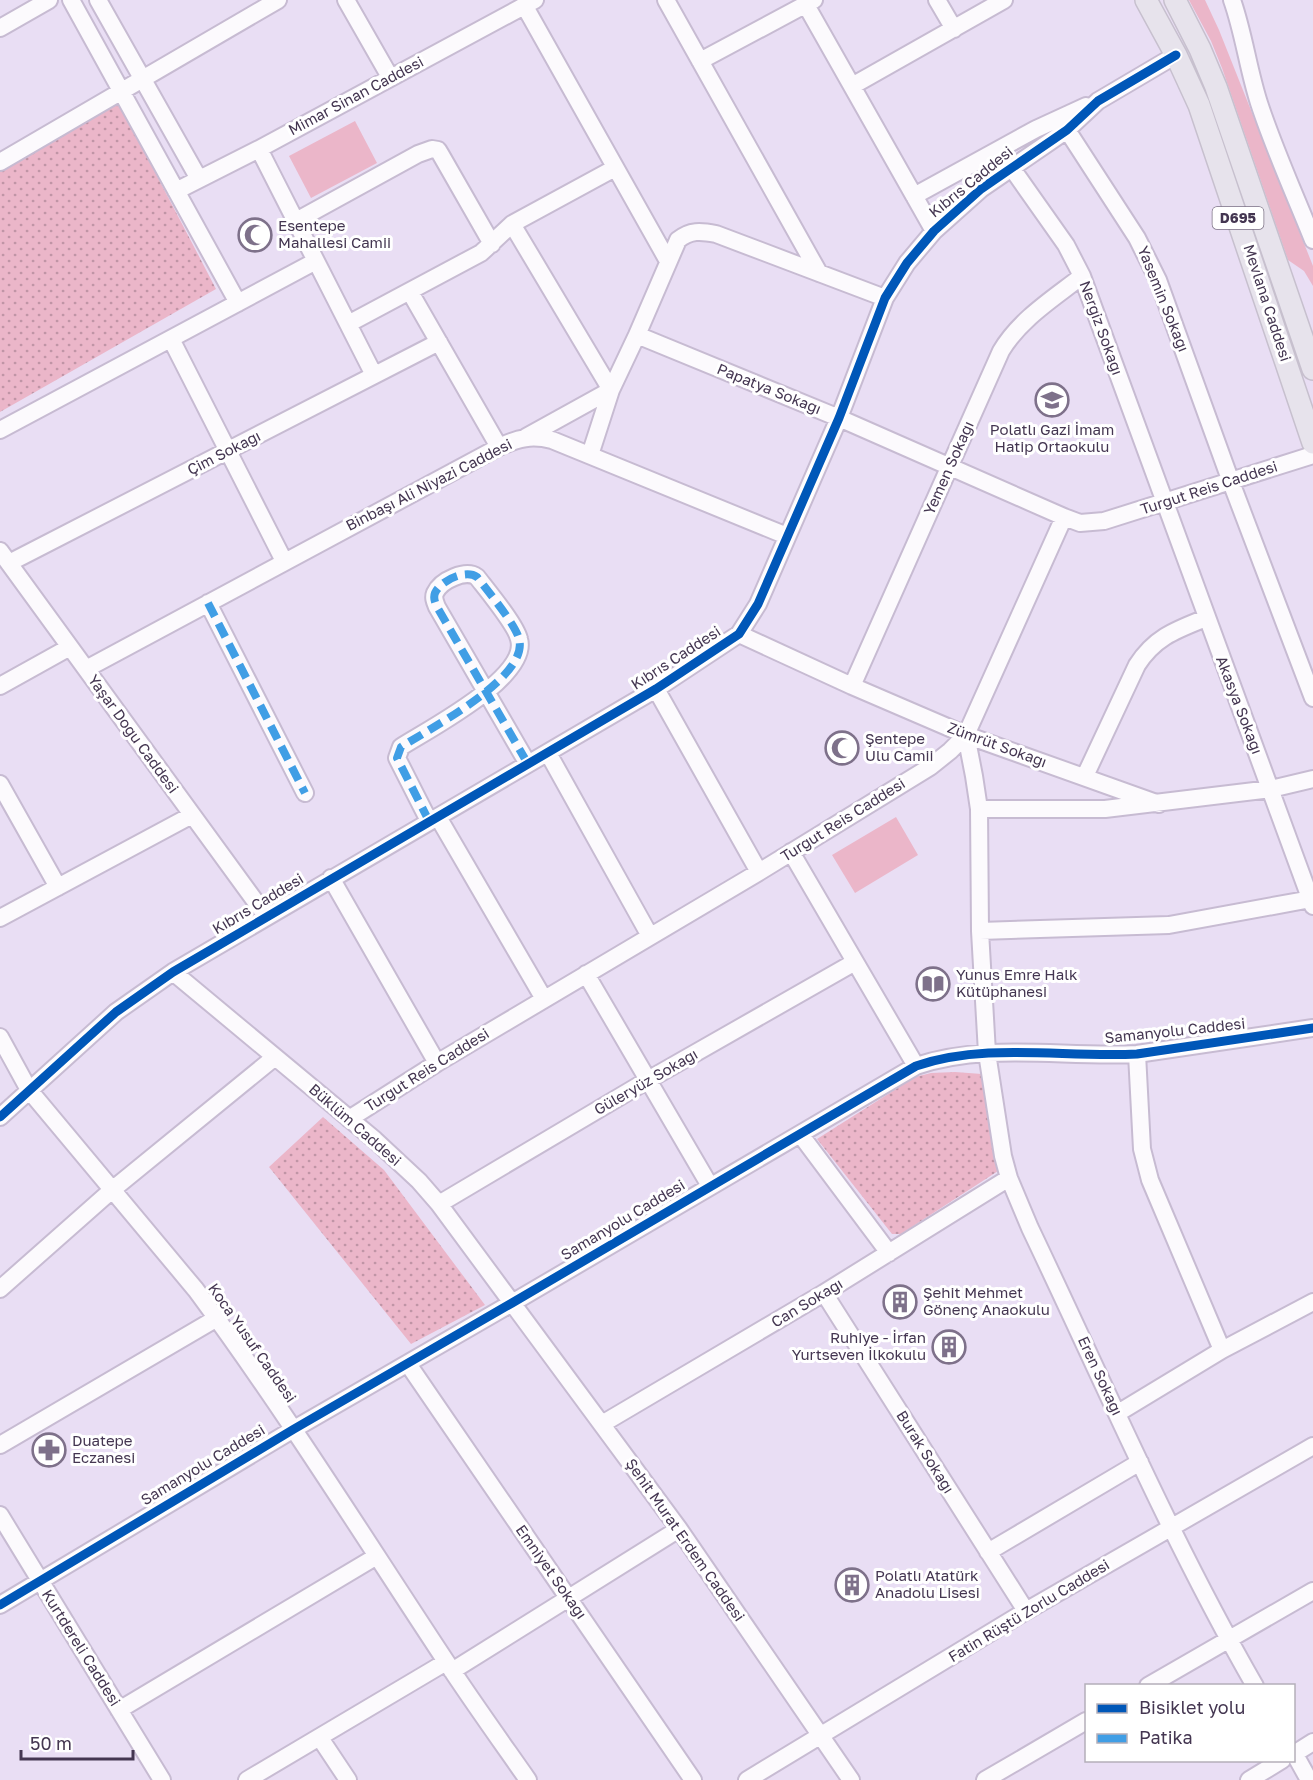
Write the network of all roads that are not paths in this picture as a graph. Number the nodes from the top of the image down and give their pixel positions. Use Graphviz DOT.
graph roads {
  1 [pos="49,0"];
  2 [pos="70,0"];
  3 [pos="98,0"];
  4 [pos="278,0"];
  5 [pos="346,0"];
  6 [pos="666,0"];
  7 [pos="938,0"];
  8 [pos="1004,0"];
  9 [pos="1146,0"];
  10 [pos="1175,0"];
  11 [pos="1232,0"];
  12 [pos="810,2"];
  13 [pos="529,3"];
  14 [pos="0,28"];
  15 [pos="954,29"];
  16 [pos="1176,55"];
  17 [pos="700,61"];
  18 [pos="390,77"];
  19 [pos="142,79"];
  20 [pos="852,86"];
  21 [pos="122,91"];
  22 [pos="1098,101"];
  23 [pos="1067,129"];
  24 [pos="259,149"];
  25 [pos="0,162"];
  26 [pos="1011,167"];
  27 [pos="615,168"];
  28 [pos="199,179"];
  29 [pos="176,191"];
  30 [pos="914,196"];
  31 [pos="296,221"];
  32 [pos="512,224"];
  33 [pos="934,231"];
  34 [pos="1313,240"];
  35 [pos="492,244"];
  36 [pos="316,261"];
  37 [pos="668,261"];
  38 [pos="819,273"];
  39 [pos="1082,276"];
  40 [pos="410,292"];
  41 [pos="885,298"];
  42 [pos="238,303"];
  43 [pos="348,324"];
  44 [pos="637,335"];
  45 [pos="171,339"];
  46 [pos="439,342"];
  47 [pos="1313,369"];
  48 [pos="374,375"];
  49 [pos="611,390"];
  50 [pos="839,418"];
  51 [pos="0,430"];
  52 [pos="526,436"];
  53 [pos="1313,443"];
  54 [pos="499,447"];
  55 [pos="228,450"];
  56 [pos="1313,454"];
  57 [pos="590,455"];
  58 [pos="949,465"];
  59 [pos="1230,482"];
  60 [pos="1164,503"];
  61 [pos="1064,517"];
  62 [pos="788,536"];
  63 [pos="4,557"];
  64 [pos="284,561"];
  65 [pos="208,603"];
  66 [pos="1206,618"];
  67 [pos="739,634"];
  68 [pos="70,647"];
  69 [pos="86,669"];
  70 [pos="0,686"];
  71 [pos="852,686"];
  72 [pos="656,689"];
  73 [pos="487,693"];
  74 [pos="1313,698"];
  75 [pos="966,735"];
  76 [pos="548,753"];
  77 [pos="528,764"];
  78 [pos="1085,776"];
  79 [pos="1313,779"];
  80 [pos="0,784"];
  81 [pos="1270,789"];
  82 [pos="305,793"];
  83 [pos="1160,804"];
  84 [pos="979,809"];
  85 [pos="192,815"];
  86 [pos="433,819"];
  87 [pos="791,852"];
  88 [pos="759,872"];
  89 [pos="331,878"];
  90 [pos="58,887"];
  91 [pos="1312,903"];
  92 [pos="266,916"];
  93 [pos="0,918"];
  94 [pos="980,931"];
  95 [pos="650,936"];
  96 [pos="855,962"];
  97 [pos="173,972"];
  98 [pos="586,974"];
  99 [pos="544,999"];
  100 [pos="1313,1028"];
  101 [pos="0,1037"];
  102 [pos="987,1053"];
  103 [pos="1137,1054"];
  104 [pos="275,1057"];
  105 [pos="437,1063"];
  106 [pos="916,1066"];
  107 [pos="648,1080"];
  108 [pos="29,1090"];
  109 [pos="0,1117"];
  110 [pos="349,1119"];
  111 [pos="800,1134"];
  112 [pos="1009,1178"];
  113 [pos="710,1186"];
  114 [pos="112,1190"];
  115 [pos="439,1204"];
  116 [pos="889,1252"];
  117 [pos="0,1289"];
  118 [pos="824,1293"];
  119 [pos="1313,1302"];
  120 [pos="512,1303"];
  121 [pos="217,1318"];
  122 [pos="1222,1350"];
  123 [pos="408,1364"];
  124 [pos="1118,1413"];
  125 [pos="602,1424"];
  126 [pos="294,1429"];
  127 [pos="0,1445"];
  128 [pos="1313,1446"];
  129 [pos="1140,1462"];
  130 [pos="0,1515"];
  131 [pos="1171,1528"];
  132 [pos="679,1529"];
  133 [pos="988,1552"];
  134 [pos="377,1556"];
  135 [pos="39,1581"];
  136 [pos="1313,1591"];
  137 [pos="568,1597"];
  138 [pos="0,1605"];
  139 [pos="1026,1611"];
  140 [pos="1228,1639"];
  141 [pos="449,1666"];
  142 [pos="1151,1684"];
  143 [pos="1254,1684"];
  144 [pos="119,1710"];
  145 [pos="1085,1722"];
  146 [pos="821,1736"];
  147 [pos="320,1738"];
  148 [pos="1313,1742"];
  149 [pos="1295,1753"];
  150 [pos="1295,1756"];
  151 [pos="1280,1762"];
  152 [pos="162,1780"];
  153 [pos="248,1780"];
  154 [pos="348,1780"];
  155 [pos="528,1780"];
  156 [pos="693,1780"];
  157 [pos="747,1780"];
  158 [pos="852,1780"];
  159 [pos="985,1780"];
  160 [pos="1249,1780"];
  161 [pos="1309,1780"];
  1 -- 14 [label="street"];
  2 -- 21 [label="street"];
  3 -- 19 [label="street"];
  4 -- 19 [label="street"];
  5 -- 18 [label="street"];
  6 -- 17 [label="street"];
  7 -- 15 [label="street"];
  8 -- 15 [label="street"];
  9 -- 16 [label="main road, Mevlana Caddesi / D695"];
  10 -- 47 [label="main road, Mevlana Caddesi / D695"];
  11 -- 34 [label="street"];
  12 -- 17 [label="street"];
  12 -- 20 [label="street"];
  13 -- 18 [label="street, Mimar Sinan Caddesi"];
  13 -- 27 [label="street"];
  15 -- 20 [label="street"];
  16 -- 22 [label="street, Kıbrıs Caddesi"];
  16 -- 53 [label="main road, Mevlana Caddesi / D695"];
  17 -- 38 [label="street"];
  18 -- 24 [label="street, Mimar Sinan Caddesi"];
  19 -- 21 [label="street"];
  19 -- 28 [label="street"];
  20 -- 30 [label="street"];
  21 -- 25 [label="street"];
  21 -- 29 [label="street"];
  22 -- 23 [label="street, Kıbrıs Caddesi"];
  22 -- 30 [label="street, Kıbrıs Caddesi"];
  23 -- 26 [label="street, Kıbrıs Caddesi"];
  23 -- 59 [label="street, Yasemin Sokağı"];
  24 -- 28 [label="street, Mimar Sinan Caddesi"];
  24 -- 31 [label="street"];
  26 -- 33 [label="street, Kıbrıs Caddesi"];
  26 -- 39 [label="street, Nergiz Sokağı"];
  27 -- 32 [label="street"];
  27 -- 37 [label="street"];
  28 -- 29 [label="street, Mimar Sinan Caddesi"];
  29 -- 42 [label="street"];
  30 -- 33 [label="street"];
  31 -- 35 [label="street"];
  31 -- 36 [label="street"];
  32 -- 35 [label="street"];
  32 -- 49 [label="street"];
  33 -- 41 [label="street, Kıbrıs Caddesi"];
  35 -- 40 [label="street"];
  36 -- 42 [label="street"];
  36 -- 43 [label="street"];
  37 -- 38 [label="street"];
  37 -- 44 [label="street"];
  38 -- 41 [label="street"];
  39 -- 58 [label="street, Yemen Sokağı"];
  39 -- 60 [label="street, Nergiz Sokağı"];
  40 -- 43 [label="street"];
  40 -- 46 [label="street"];
  41 -- 50 [label="street, Kıbrıs Caddesi"];
  42 -- 45 [label="street"];
  43 -- 48 [label="street"];
  44 -- 49 [label="street"];
  44 -- 50 [label="street, Papatya Sokağı"];
  45 -- 51 [label="street"];
  45 -- 55 [label="street"];
  46 -- 48 [label="street, Çim Sokağı"];
  46 -- 54 [label="street"];
  48 -- 55 [label="street, Çim Sokağı"];
  49 -- 52 [label="street"];
  49 -- 57 [label="street"];
  50 -- 58 [label="street, Papatya Sokağı"];
  50 -- 62 [label="street, Kıbrıs Caddesi"];
  52 -- 54 [label="street, Binbaşı Ali Niyazi Caddesi"];
  52 -- 57 [label="street, Binbaşı Ali Niyazi Caddesi"];
  54 -- 64 [label="street, Binbaşı Ali Niyazi Caddesi"];
  55 -- 63 [label="street, Çim Sokağı"];
  55 -- 64 [label="street"];
  56 -- 59 [label="street, Turgut Reis Caddesi"];
  57 -- 62 [label="street, Binbaşı Ali Niyazi Caddesi"];
  58 -- 61 [label="street, Papatya Sokağı"];
  58 -- 71 [label="street, Yemen Sokağı"];
  59 -- 60 [label="street, Turgut Reis Caddesi"];
  59 -- 74 [label="street, Yasemin Sokağı"];
  60 -- 61 [label="street, Turgut Reis Caddesi"];
  60 -- 66 [label="street, Akasya Sokağı"];
  61 -- 75 [label="street, Turgut Reis Caddesi"];
  62 -- 67 [label="street, Kıbrıs Caddesi"];
  63 -- 68 [label="street, Yaşar Doğu Caddesi"];
  64 -- 65 [label="street, Binbaşı Ali Niyazi Caddesi"];
  65 -- 69 [label="street, Binbaşı Ali Niyazi Caddesi"];
  65 -- 82 [label="street"];
  66 -- 78 [label="street"];
  66 -- 81 [label="street, Akasya Sokağı"];
  67 -- 71 [label="street, Zümrüt Sokağı"];
  67 -- 72 [label="street, Kıbrıs Caddesi"];
  68 -- 69 [label="street, Yaşar Doğu Caddesi"];
  68 -- 70 [label="street"];
  69 -- 85 [label="street, Yaşar Doğu Caddesi"];
  71 -- 75 [label="street, Zümrüt Sokağı"];
  72 -- 76 [label="street, Kıbrıs Caddesi"];
  72 -- 88 [label="street"];
  73 -- 73 [label="street"];
  73 -- 77 [label="street"];
  73 -- 86 [label="street"];
  75 -- 78 [label="street, Zümrüt Sokağı"];
  75 -- 84 [label="street, Eren Sokağı"];
  75 -- 87 [label="street, Turgut Reis Caddesi"];
  76 -- 77 [label="street, Kıbrıs Caddesi"];
  76 -- 95 [label="street"];
  77 -- 86 [label="street, Kıbrıs Caddesi"];
  78 -- 83 [label="street, Zümrüt Sokağı"];
  79 -- 81 [label="street"];
  80 -- 90 [label="street"];
  81 -- 83 [label="street"];
  81 -- 91 [label="street, Akasya Sokağı"];
  83 -- 84 [label="street"];
  84 -- 94 [label="street, Eren Sokağı"];
  85 -- 90 [label="street"];
  85 -- 92 [label="street, Yaşar Doğu Caddesi"];
  86 -- 89 [label="street, Kıbrıs Caddesi"];
  86 -- 99 [label="street"];
  87 -- 88 [label="street, Turgut Reis Caddesi"];
  87 -- 96 [label="street"];
  88 -- 95 [label="street, Turgut Reis Caddesi"];
  89 -- 92 [label="street, Kıbrıs Caddesi"];
  89 -- 105 [label="street"];
  90 -- 93 [label="street"];
  91 -- 94 [label="street"];
  92 -- 97 [label="street, Kıbrıs Caddesi"];
  94 -- 102 [label="street, Eren Sokağı"];
  95 -- 98 [label="street, Turgut Reis Caddesi"];
  96 -- 106 [label="street"];
  96 -- 107 [label="street, Güleryüz Sokağı"];
  97 -- 104 [label="street, Büklüm Caddesi"];
  97 -- 108 [label="street, Kıbrıs Caddesi"];
  98 -- 99 [label="street, Turgut Reis Caddesi"];
  98 -- 107 [label="street"];
  99 -- 105 [label="street, Turgut Reis Caddesi"];
  100 -- 103 [label="street, Samanyolu Caddesi"];
  101 -- 108 [label="street, Koca Yusuf Caddesi"];
  102 -- 103 [label="street, Samanyolu Caddesi"];
  102 -- 106 [label="street, Samanyolu Caddesi"];
  102 -- 112 [label="street, Eren Sokağı"];
  103 -- 122 [label="street"];
  104 -- 110 [label="street, Büklüm Caddesi"];
  104 -- 114 [label="street"];
  105 -- 110 [label="street, Turgut Reis Caddesi"];
  106 -- 111 [label="street, Samanyolu Caddesi"];
  107 -- 113 [label="street"];
  107 -- 115 [label="street, Güleryüz Sokağı"];
  108 -- 109 [label="street, Kıbrıs Caddesi"];
  108 -- 114 [label="street, Koca Yusuf Caddesi"];
  110 -- 115 [label="street, Büklüm Caddesi"];
  111 -- 113 [label="street, Samanyolu Caddesi"];
  111 -- 116 [label="street"];
  112 -- 116 [label="street, Can Sokağı"];
  112 -- 124 [label="street, Eren Sokağı"];
  113 -- 120 [label="street, Samanyolu Caddesi"];
  114 -- 117 [label="street"];
  114 -- 121 [label="street, Koca Yusuf Caddesi"];
  115 -- 120 [label="street, Büklüm Caddesi"];
  116 -- 118 [label="street, Can Sokağı"];
  118 -- 125 [label="street, Can Sokağı"];
  118 -- 133 [label="street, Burak Sokağı"];
  119 -- 122 [label="street"];
  120 -- 123 [label="street, Samanyolu Caddesi"];
  120 -- 125 [label="street, Şehit Murat Erdem Caddesi"];
  121 -- 126 [label="street, Koca Yusuf Caddesi"];
  121 -- 127 [label="street"];
  122 -- 124 [label="street"];
  123 -- 126 [label="street, Samanyolu Caddesi"];
  123 -- 137 [label="street, Emniyet Sokağı"];
  124 -- 129 [label="street, Eren Sokağı"];
  125 -- 132 [label="street, Şehit Murat Erdem Caddesi"];
  126 -- 134 [label="street, Koca Yusuf Caddesi"];
  126 -- 135 [label="street, Samanyolu Caddesi"];
  128 -- 131 [label="street, Fatin Rüştü Zorlu Caddesi"];
  129 -- 131 [label="street, Eren Sokağı"];
  129 -- 133 [label="street"];
  130 -- 135 [label="street, Kurtdereli Caddesi"];
  131 -- 139 [label="street, Fatin Rüştü Zorlu Caddesi"];
  131 -- 140 [label="street, Eren Sokağı"];
  132 -- 137 [label="street"];
  132 -- 146 [label="street, Şehit Murat Erdem Caddesi"];
  133 -- 139 [label="street, Burak Sokağı"];
  134 -- 141 [label="street, Koca Yusuf Caddesi"];
  134 -- 144 [label="street"];
  135 -- 138 [label="street, Samanyolu Caddesi"];
  135 -- 144 [label="street, Kurtdereli Caddesi"];
  136 -- 140 [label="street"];
  137 -- 141 [label="street"];
  137 -- 156 [label="street, Emniyet Sokağı"];
  139 -- 146 [label="street, Fatin Rüştü Zorlu Caddesi"];
  140 -- 142 [label="street"];
  140 -- 143 [label="street, Eren Sokağı"];
  141 -- 147 [label="street"];
  141 -- 155 [label="street, Koca Yusuf Caddesi"];
  144 -- 152 [label="street, Kurtdereli Caddesi"];
  145 -- 159 [label="street"];
  146 -- 157 [label="street, Fatin Rüştü Zorlu Caddesi"];
  146 -- 158 [label="street, Şehit Murat Erdem Caddesi"];
  147 -- 153 [label="street"];
  147 -- 154 [label="street"];
  148 -- 149 [label="street"];
  150 -- 161 [label="street"];
  151 -- 160 [label="street"];
}
